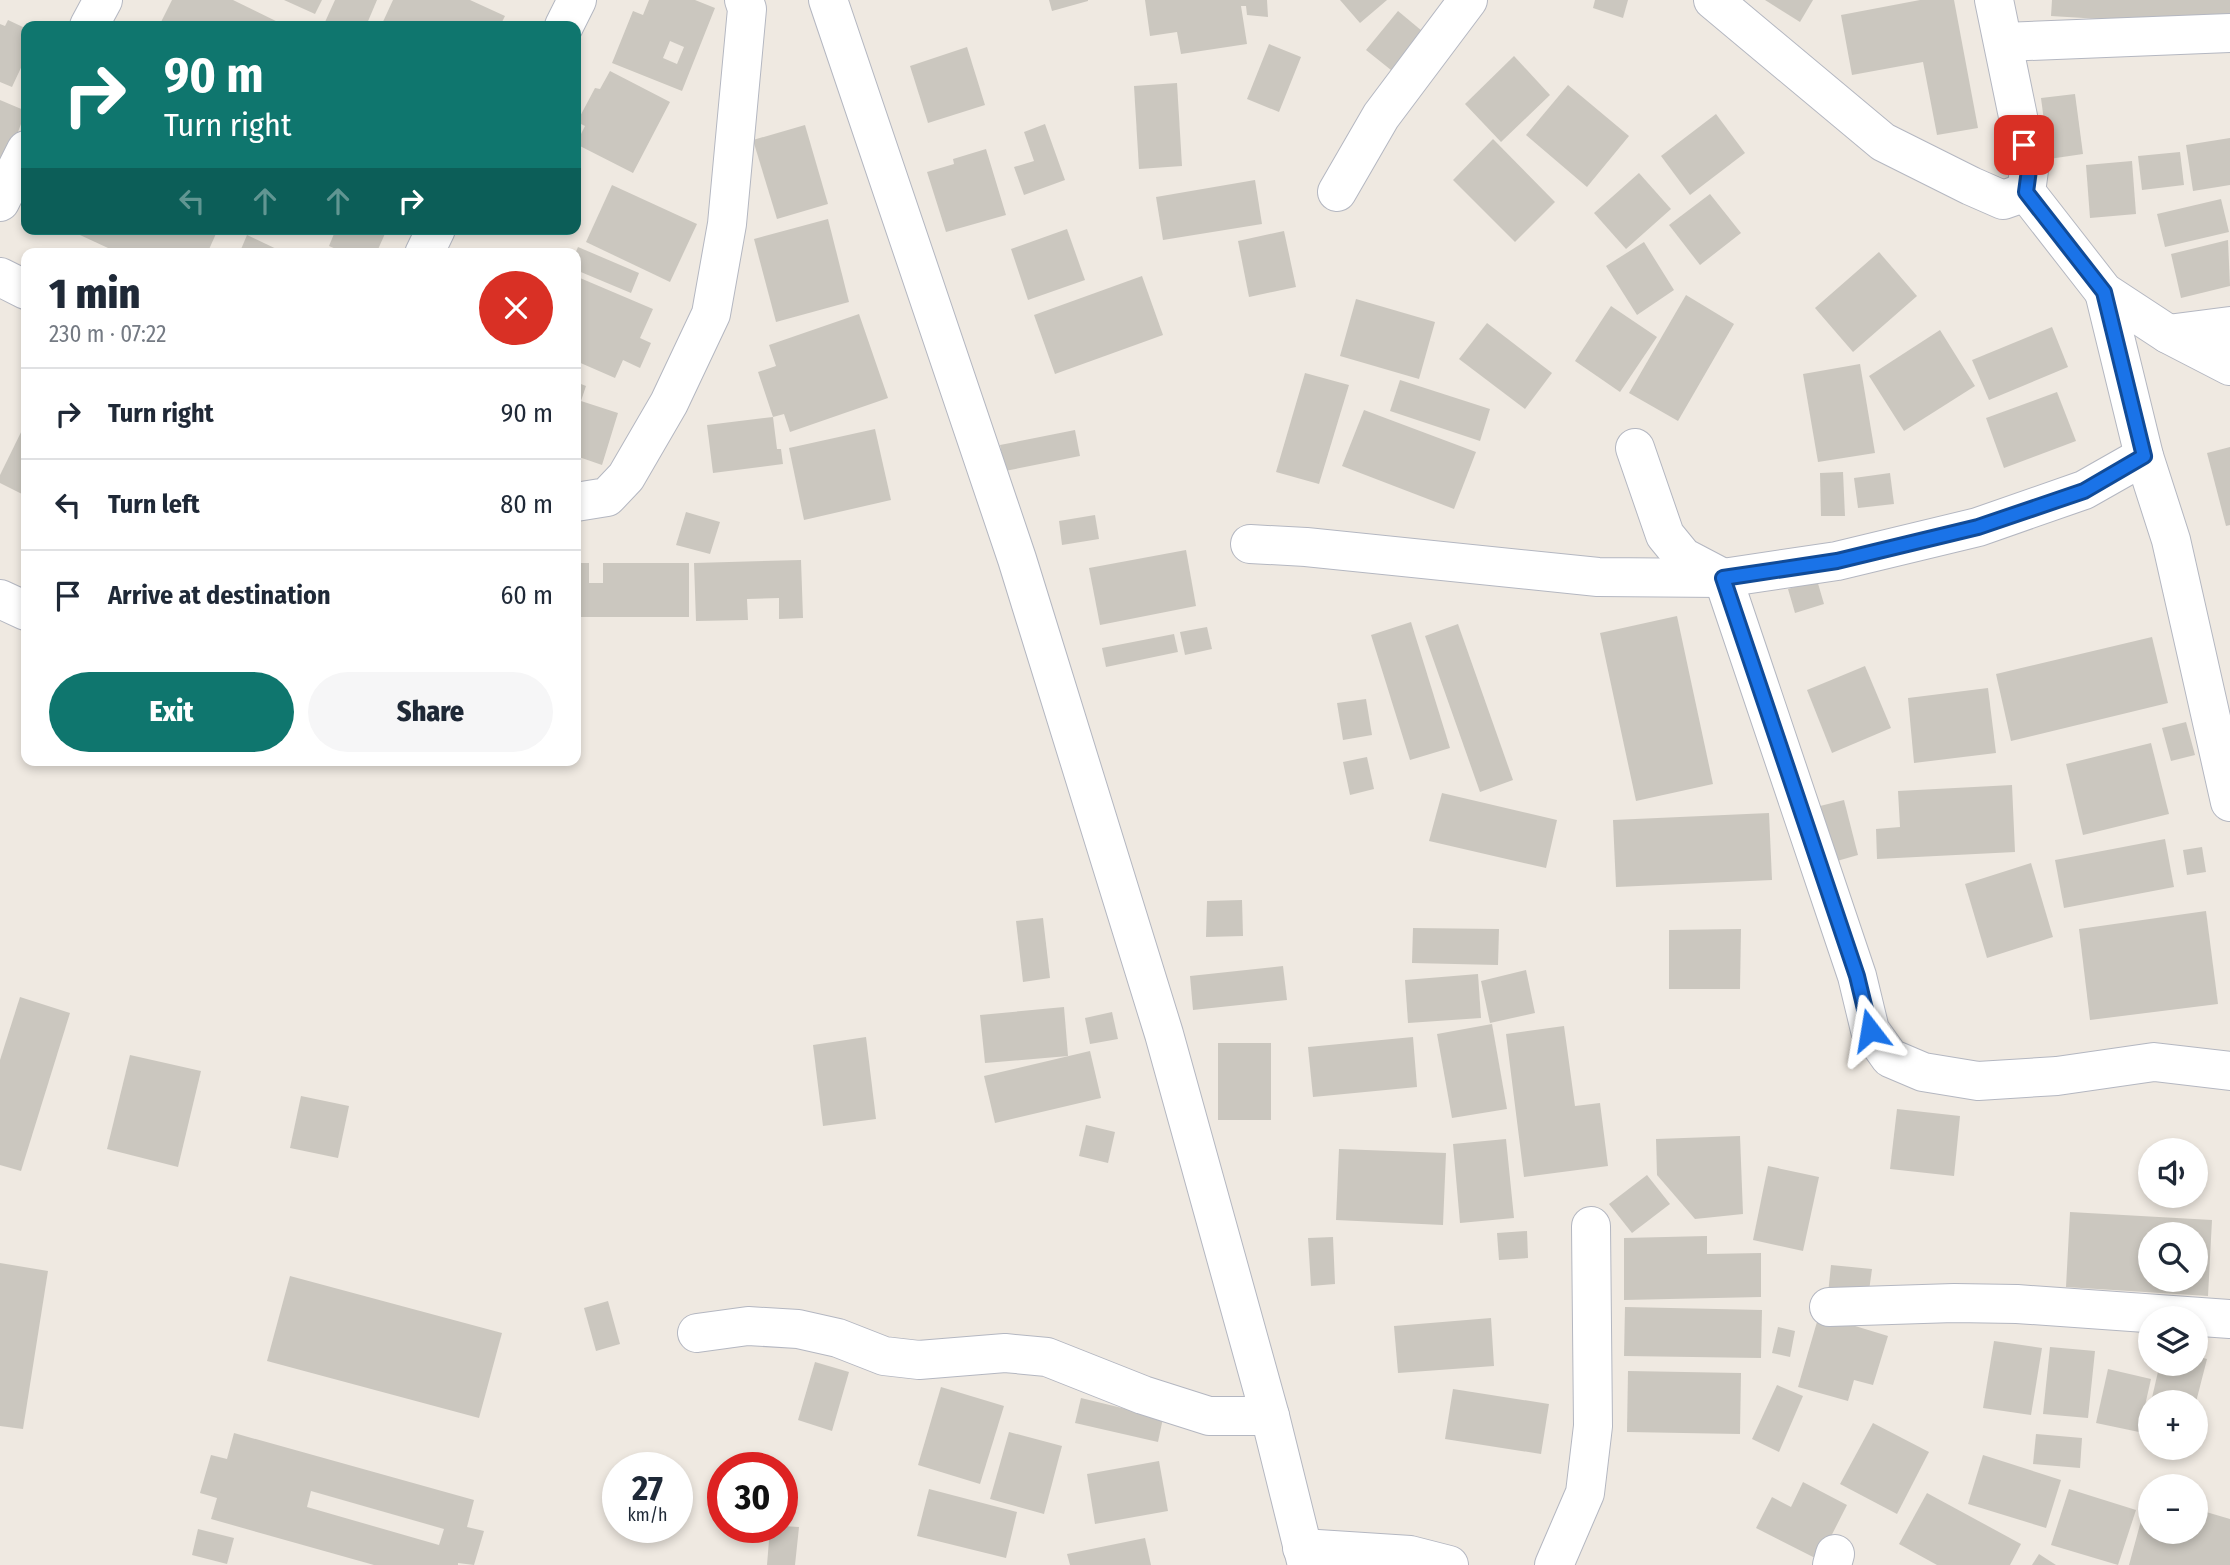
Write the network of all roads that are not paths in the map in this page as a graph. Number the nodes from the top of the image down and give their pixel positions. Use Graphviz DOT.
graph roads {
  1 [pos="103,0"];
  2 [pos="577,0"];
  3 [pos="744,0"];
  4 [pos="828,0"];
  5 [pos="1468,0"];
  6 [pos="1713,0"];
  7 [pos="1994,0"];
  8 [pos="92,21"];
  9 [pos="566,21"];
  10 [pos="2230,33"];
  11 [pos="2004,42"];
  12 [pos="21,160"];
  13 [pos="1337,192"];
  14 [pos="2026,192"];
  15 [pos="0,202"];
  16 [pos="0,277"];
  17 [pos="21,288"];
  18 [pos="2104,292"];
  19 [pos="2230,326"];
  20 [pos="2168,334"];
  21 [pos="2230,366"];
  22 [pos="1635,448"];
  23 [pos="2144,456"];
  24 [pos="581,501"];
  25 [pos="1250,544"];
  26 [pos="1723,578"];
  27 [pos="0,599"];
  28 [pos="21,609"];
  29 [pos="2230,802"];
  30 [pos="2230,1071"];
  31 [pos="1591,1226"];
  32 [pos="1829,1307"];
  33 [pos="2230,1319"];
  34 [pos="697,1333"];
  35 [pos="1270,1416"];
  36 [pos="1305,1557"];
  37 [pos="1449,1565"];
  38 [pos="1554,1565"];
  1 -- 8 [label="street"];
  2 -- 9 [label="street"];
  3 -- 24 [label="street"];
  4 -- 35 [label="street"];
  5 -- 13 [label="street"];
  6 -- 14 [label="street"];
  7 -- 11 [label="street"];
  10 -- 11 [label="street"];
  11 -- 14 [label="street"];
  12 -- 15 [label="street"];
  14 -- 18 [label="street"];
  16 -- 17 [label="street"];
  18 -- 20 [label="street"];
  18 -- 23 [label="street"];
  19 -- 20 [label="street"];
  20 -- 21 [label="street"];
  22 -- 26 [label="street"];
  23 -- 26 [label="street"];
  23 -- 29 [label="street"];
  25 -- 26 [label="street"];
  26 -- 30 [label="street"];
  27 -- 28 [label="street"];
  31 -- 38 [label="street"];
  32 -- 33 [label="street"];
  34 -- 35 [label="street"];
  35 -- 36 [label="street"];
  36 -- 37 [label="street"];
}
